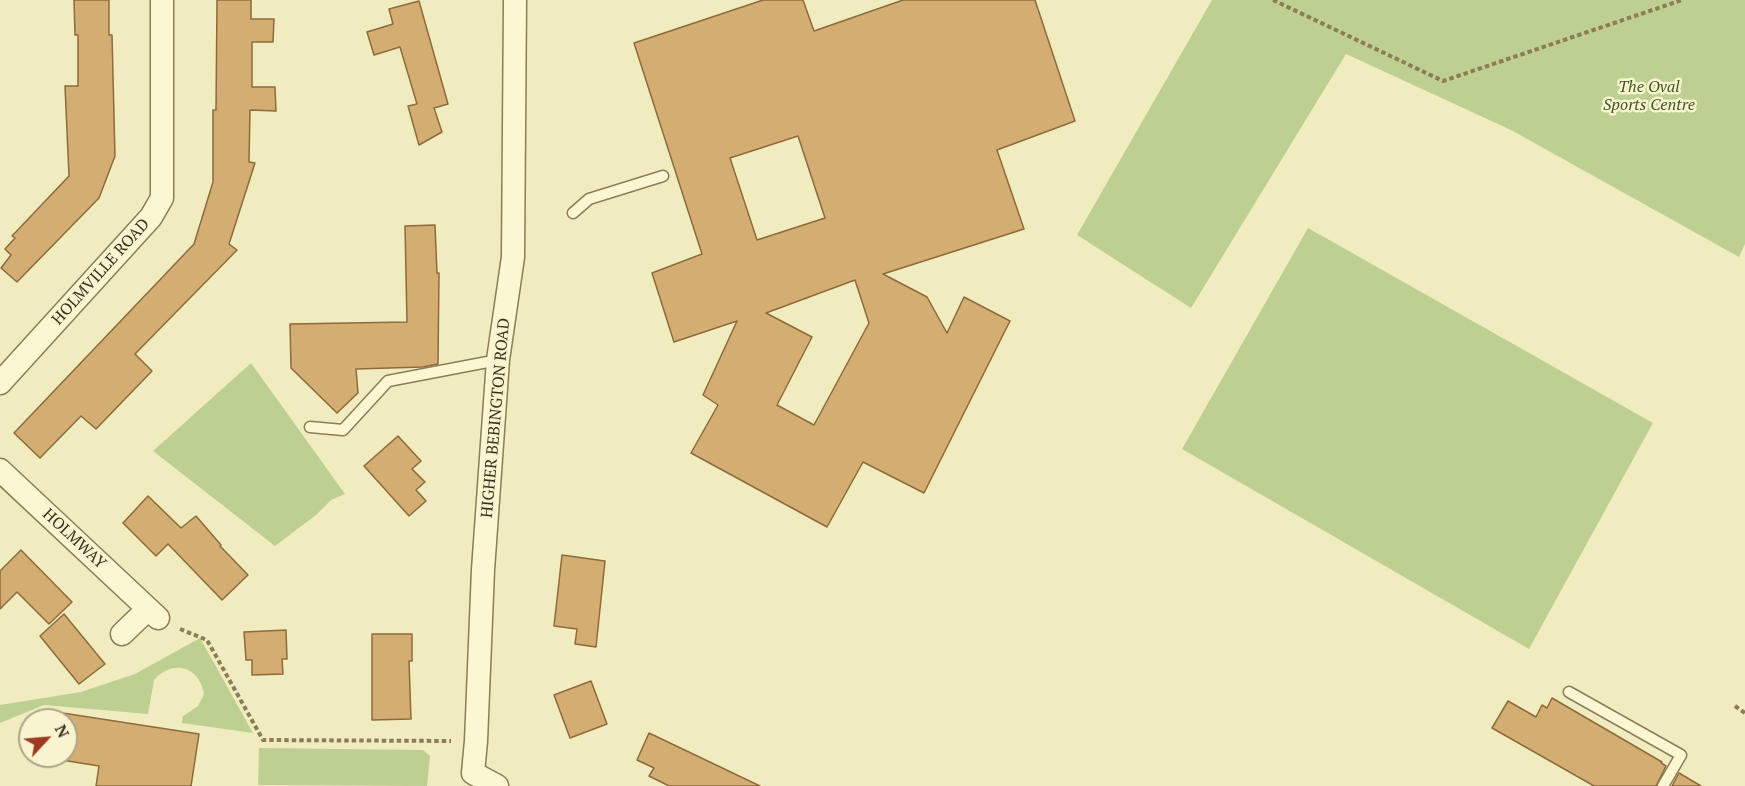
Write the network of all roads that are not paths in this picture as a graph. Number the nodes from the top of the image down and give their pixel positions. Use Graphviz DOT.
graph roads {
  1 [pos="162,0"];
  2 [pos="516,0"];
  3 [pos="663,176"];
  4 [pos="573,213"];
  5 [pos="498,360"];
  6 [pos="0,383"];
  7 [pos="310,427"];
  8 [pos="0,470"];
  9 [pos="123,634"];
  10 [pos="1569,692"];
  11 [pos="472,779"];
  12 [pos="497,786"];
  13 [pos="1663,786"];
  1 -- 6 [label="street, HOLMVILLE ROAD"];
  2 -- 5 [label="street, HIGHER BEBINGTON ROAD"];
  3 -- 4 [label="lane"];
  5 -- 7 [label="lane"];
  5 -- 11 [label="street, HIGHER BEBINGTON ROAD"];
  8 -- 9 [label="street, HOLMWAY"];
  10 -- 13 [label="lane"];
  11 -- 12 [label="street, HIGHER BEBINGTON ROAD"];
}
